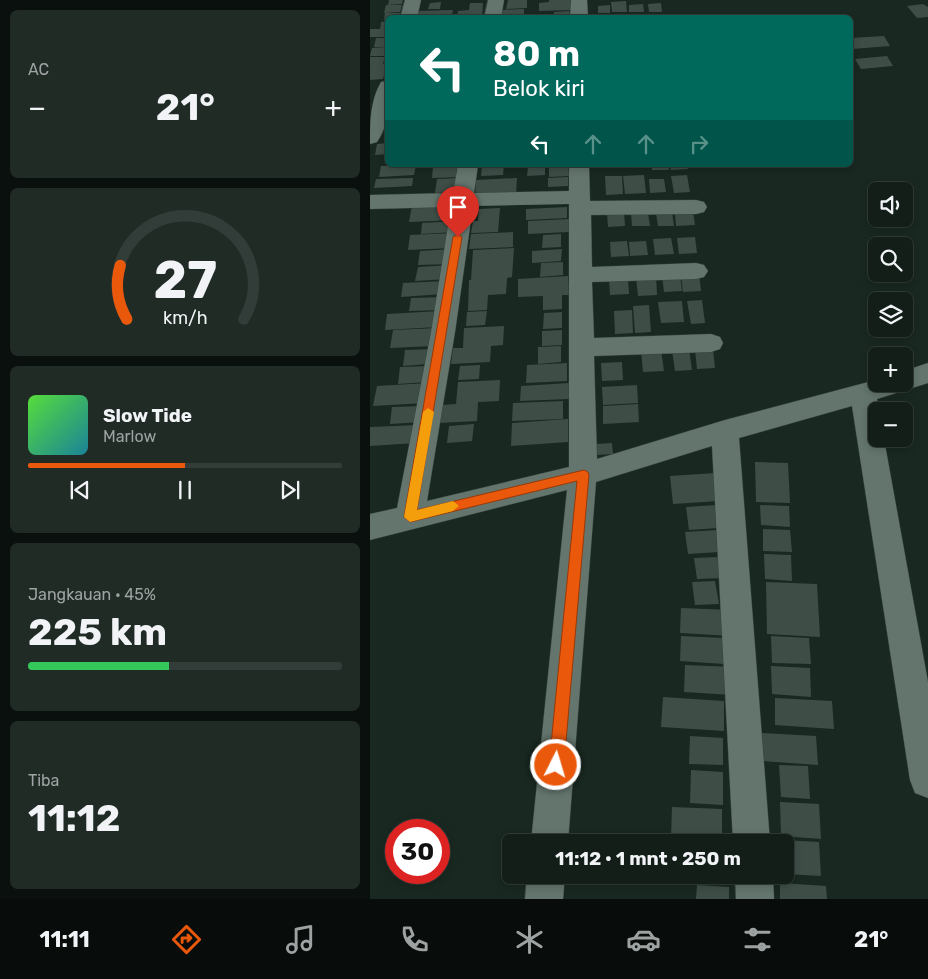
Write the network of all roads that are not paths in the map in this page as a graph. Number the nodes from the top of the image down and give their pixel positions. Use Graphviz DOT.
graph roads {
  1 [pos="413,0"];
  2 [pos="496,0"];
  3 [pos="579,0"];
  4 [pos="409,15"];
  5 [pos="493,15"];
  6 [pos="579,15"];
  7 [pos="370,82"];
  8 [pos="385,82"];
  9 [pos="385,95"];
  10 [pos="370,138"];
  11 [pos="468,167"];
  12 [pos="579,167"];
  13 [pos="463,198"];
  14 [pos="370,202"];
  15 [pos="580,203"];
  16 [pos="696,207"];
  17 [pos="696,271"];
  18 [pos="581,275"];
  19 [pos="711,343"];
  20 [pos="582,347"];
  21 [pos="928,373"];
  22 [pos="913,378"];
  23 [pos="870,392"];
  24 [pos="863,394"];
  25 [pos="725,431"];
  26 [pos="584,475"];
  27 [pos="410,517"];
  28 [pos="370,527"];
  29 [pos="928,780"];
  30 [pos="550,834"];
  31 [pos="751,834"];
  32 [pos="545,884"];
  33 [pos="755,884"];
  34 [pos="544,899"];
  35 [pos="756,899"];
  1 -- 4 [label="street"];
  2 -- 5 [label="street"];
  3 -- 6 [label="street"];
  7 -- 8 [label="street"];
  9 -- 10 [label="street"];
  11 -- 13 [label="street"];
  12 -- 15 [label="street"];
  13 -- 14 [label="street"];
  13 -- 15 [label="street"];
  13 -- 27 [label="street"];
  15 -- 16 [label="street"];
  15 -- 18 [label="street"];
  17 -- 18 [label="street"];
  18 -- 20 [label="street"];
  19 -- 20 [label="street"];
  20 -- 26 [label="street"];
  21 -- 22 [label="street"];
  23 -- 24 [label="street"];
  24 -- 25 [label="street"];
  24 -- 29 [label="street"];
  25 -- 26 [label="street"];
  25 -- 31 [label="street"];
  26 -- 27 [label="street"];
  26 -- 30 [label="street"];
  27 -- 28 [label="street"];
  32 -- 34 [label="street"];
  33 -- 35 [label="street"];
}
